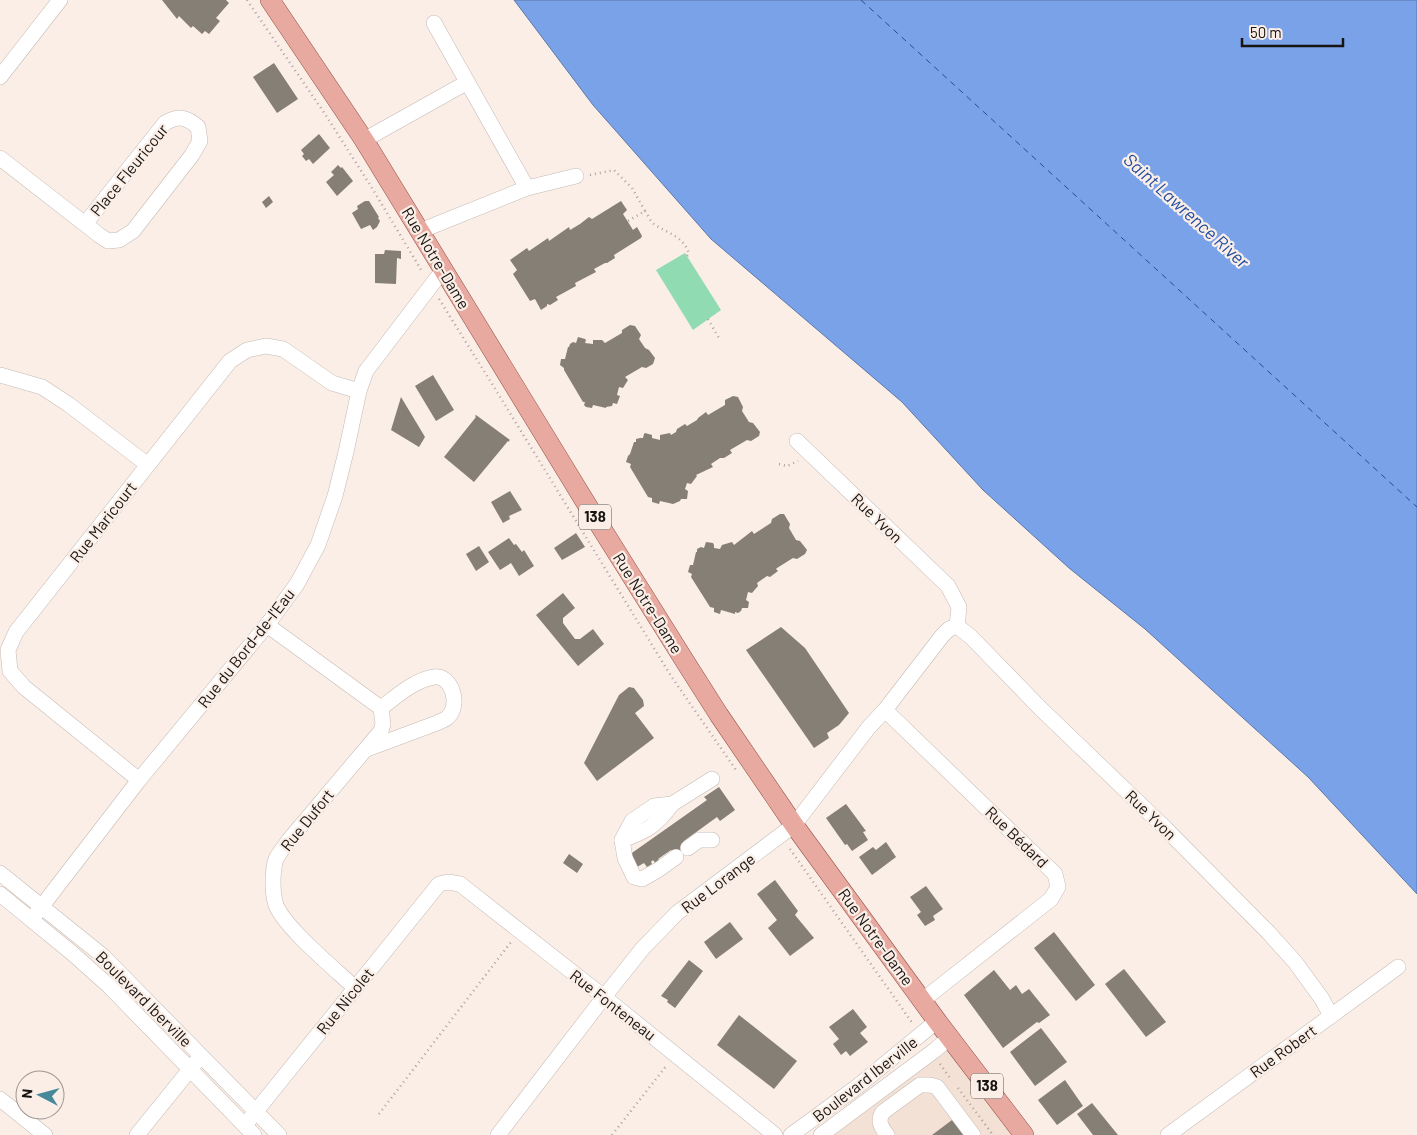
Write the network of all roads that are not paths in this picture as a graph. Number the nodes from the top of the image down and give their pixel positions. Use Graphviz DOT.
graph roads {
  1 [pos="60,0"];
  2 [pos="270,0"];
  3 [pos="434,23"];
  4 [pos="0,77"];
  5 [pos="466,83"];
  6 [pos="364,140"];
  7 [pos="0,158"];
  8 [pos="576,176"];
  9 [pos="526,188"];
  10 [pos="85,224"];
  11 [pos="420,231"];
  12 [pos="443,270"];
  13 [pos="0,375"];
  14 [pos="359,391"];
  15 [pos="797,441"];
  16 [pos="148,465"];
  17 [pos="268,625"];
  18 [pos="957,626"];
  19 [pos="381,708"];
  20 [pos="885,710"];
  21 [pos="365,749"];
  22 [pos="712,779"];
  23 [pos="139,780"];
  24 [pos="787,830"];
  25 [pos="712,840"];
  26 [pos="0,873"];
  27 [pos="448,882"];
  28 [pos="0,894"];
  29 [pos="42,906"];
  30 [pos="32,919"];
  31 [pos="1398,967"];
  32 [pos="355,988"];
  33 [pos="604,997"];
  34 [pos="923,1000"];
  35 [pos="1331,1016"];
  36 [pos="937,1021"];
  37 [pos="950,1038"];
  38 [pos="201,1056"];
  39 [pos="190,1068"];
  40 [pos="0,1099"];
  41 [pos="256,1112"];
  42 [pos="249,1130"];
  43 [pos="45,1135"];
  44 [pos="137,1135"];
  45 [pos="279,1135"];
  46 [pos="498,1135"];
  47 [pos="775,1135"];
  48 [pos="791,1135"];
  49 [pos="821,1135"];
  50 [pos="887,1135"];
  51 [pos="973,1135"];
  52 [pos="1024,1135"];
  53 [pos="1168,1135"];
  1 -- 4 [label="street"];
  2 -- 6 [label="main road, Rue Notre-Dame / 138"];
  3 -- 5 [label="street"];
  5 -- 6 [label="street"];
  5 -- 9 [label="street"];
  6 -- 11 [label="main road, Rue Notre-Dame / 138"];
  7 -- 10 [label="street, Place Fleuricour"];
  8 -- 9 [label="street"];
  9 -- 11 [label="street"];
  10 -- 10 [label="street, Place Fleuricour"];
  11 -- 12 [label="main road, Rue Notre-Dame / 138"];
  12 -- 14 [label="street, Rue du Bord-de-l'Eau"];
  12 -- 24 [label="main road, Rue Notre-Dame / 138"];
  13 -- 16 [label="street"];
  14 -- 16 [label="street, Rue Maricourt"];
  14 -- 17 [label="street, Rue du Bord-de-l'Eau"];
  15 -- 18 [label="street, Rue Yvon"];
  16 -- 23 [label="street, Rue Maricourt"];
  17 -- 19 [label="street"];
  17 -- 23 [label="street, Rue du Bord-de-l'Eau"];
  18 -- 20 [label="street, Rue Lorange"];
  18 -- 35 [label="street, Rue Yvon"];
  19 -- 21 [label="street, Rue Dufort"];
  19 -- 21 [label="street"];
  20 -- 24 [label="street, Rue Lorange"];
  20 -- 34 [label="street, Rue Bédard"];
  21 -- 32 [label="street, Rue Dufort"];
  22 -- 25 [label="street"];
  23 -- 29 [label="street, Rue du Bord-de-l'Eau"];
  24 -- 33 [label="street, Rue Lorange"];
  24 -- 34 [label="main road, Rue Notre-Dame / 138"];
  26 -- 29 [label="street, Boulevard Iberville"];
  27 -- 32 [label="street, Rue Nicolet"];
  27 -- 33 [label="street, Rue Fonteneau"];
  28 -- 30 [label="street, Boulevard Iberville"];
  29 -- 30 [label="street, Rue du Bord-de-l'Eau"];
  29 -- 38 [label="street, Boulevard Iberville"];
  30 -- 39 [label="street, Boulevard Iberville"];
  31 -- 35 [label="street, Rue Robert"];
  32 -- 41 [label="street, Rue Nicolet"];
  33 -- 46 [label="street, Rue Lorange"];
  33 -- 47 [label="street, Rue Fonteneau"];
  34 -- 36 [label="main road, Rue Notre-Dame / 138"];
  35 -- 53 [label="street, Rue Robert"];
  36 -- 37 [label="main road, Rue Notre-Dame / 138"];
  36 -- 48 [label="street, Boulevard Iberville"];
  37 -- 49 [label="street, Boulevard Iberville"];
  37 -- 52 [label="main road, Rue Notre-Dame / 138"];
  38 -- 39 [label="street"];
  38 -- 41 [label="street, Boulevard Iberville"];
  39 -- 42 [label="street, Boulevard Iberville"];
  39 -- 44 [label="street"];
  40 -- 43 [label="street"];
  41 -- 42 [label="street, Rue Nicolet"];
  41 -- 45 [label="street, Boulevard Iberville"];
  50 -- 51 [label="street"];
}
